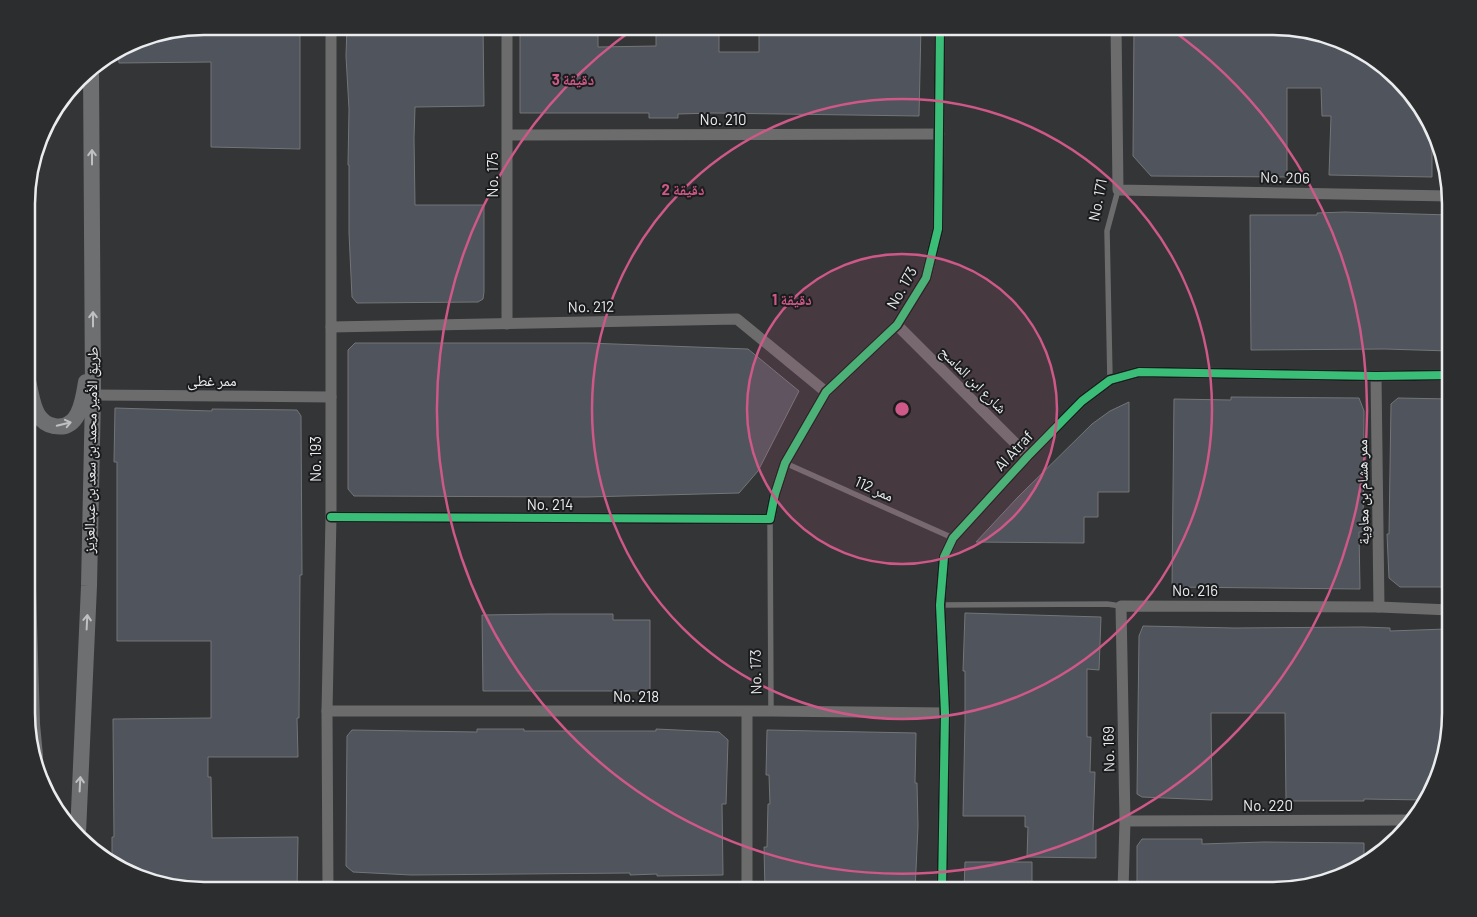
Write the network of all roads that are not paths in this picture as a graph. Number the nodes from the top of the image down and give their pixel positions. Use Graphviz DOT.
graph roads {
  1 [pos="331,35"];
  2 [pos="507,35"];
  3 [pos="940,35"];
  4 [pos="1116,35"];
  5 [pos="91,79"];
  6 [pos="939,134"];
  7 [pos="508,135"];
  8 [pos="1118,190"];
  9 [pos="1442,196"];
  10 [pos="507,324"];
  11 [pos="897,325"];
  12 [pos="331,326"];
  13 [pos="93,347"];
  14 [pos="1442,375"];
  15 [pos="1376,376"];
  16 [pos="1110,380"];
  17 [pos="826,392"];
  18 [pos="93,395"];
  19 [pos="331,397"];
  20 [pos="35,408"];
  21 [pos="1028,456"];
  22 [pos="785,463"];
  23 [pos="331,517"];
  24 [pos="770,520"];
  25 [pos="953,538"];
  26 [pos="940,605"];
  27 [pos="1121,606"];
  28 [pos="1379,607"];
  29 [pos="1442,610"];
  30 [pos="328,711"];
  31 [pos="771,711"];
  32 [pos="747,712"];
  33 [pos="945,713"];
  34 [pos="1403,820"];
  35 [pos="1125,822"];
  36 [pos="78,825"];
  37 [pos="328,882"];
  38 [pos="747,882"];
  39 [pos="942,882"];
  40 [pos="1123,882"];
  1 -- 12 [label="street, No. 193"];
  2 -- 7 [label="street, No. 175"];
  3 -- 6 [label="street, No. 173"];
  4 -- 8 [label="street, No. 171"];
  13 -- 5 [label="main road, طريق الأمير محمد بن سعد بن عبدالعزيز, one-way"];
  6 -- 7 [label="street, No. 210"];
  6 -- 11 [label="street, No. 173"];
  7 -- 10 [label="street, No. 175"];
  8 -- 9 [label="street, No. 206"];
  8 -- 16 [label="lane, No. 171"];
  10 -- 12 [label="street, No. 212"];
  10 -- 17 [label="street, No. 212"];
  11 -- 17 [label="street, No. 173"];
  11 -- 21 [label="street, شارع ابن الماسح"];
  12 -- 19 [label="street, No. 193"];
  13 -- 18 [label="main road, طريق الأمير محمد بن سعد بن عبدالعزيز"];
  20 -- 13 [label="main road, one-way"];
  14 -- 15 [label="street, Al Atraf"];
  15 -- 16 [label="street, Al Atraf"];
  15 -- 28 [label="street, ممر هشام بن معاوية"];
  16 -- 21 [label="street, Al Atraf"];
  17 -- 22 [label="street, No. 173"];
  18 -- 19 [label="street, ممر غطى"];
  36 -- 18 [label="main road, طريق الأمير محمد بن سعد بن عبدالعزيز, one-way"];
  19 -- 23 [label="street, No. 193"];
  21 -- 25 [label="street, Al Atraf"];
  22 -- 24 [label="street, No. 173"];
  22 -- 25 [label="lane, ممر 112"];
  23 -- 24 [label="street, No. 214"];
  23 -- 30 [label="street, No. 193"];
  24 -- 31 [label="lane, No. 173"];
  25 -- 26 [label="street, Al Atraf"];
  26 -- 27 [label="lane, No. 216"];
  26 -- 33 [label="street, Al Atraf"];
  27 -- 28 [label="street, No. 216"];
  27 -- 35 [label="street, No. 169"];
  28 -- 29 [label="street, No. 216"];
  30 -- 32 [label="street, No. 218"];
  30 -- 37 [label="street, No. 193"];
  31 -- 32 [label="street, No. 218"];
  31 -- 33 [label="street, No. 218"];
  32 -- 38 [label="street, No. 173"];
  33 -- 39 [label="street, Al Atraf"];
  34 -- 35 [label="street, No. 220"];
  35 -- 40 [label="street, No. 169"];
}
